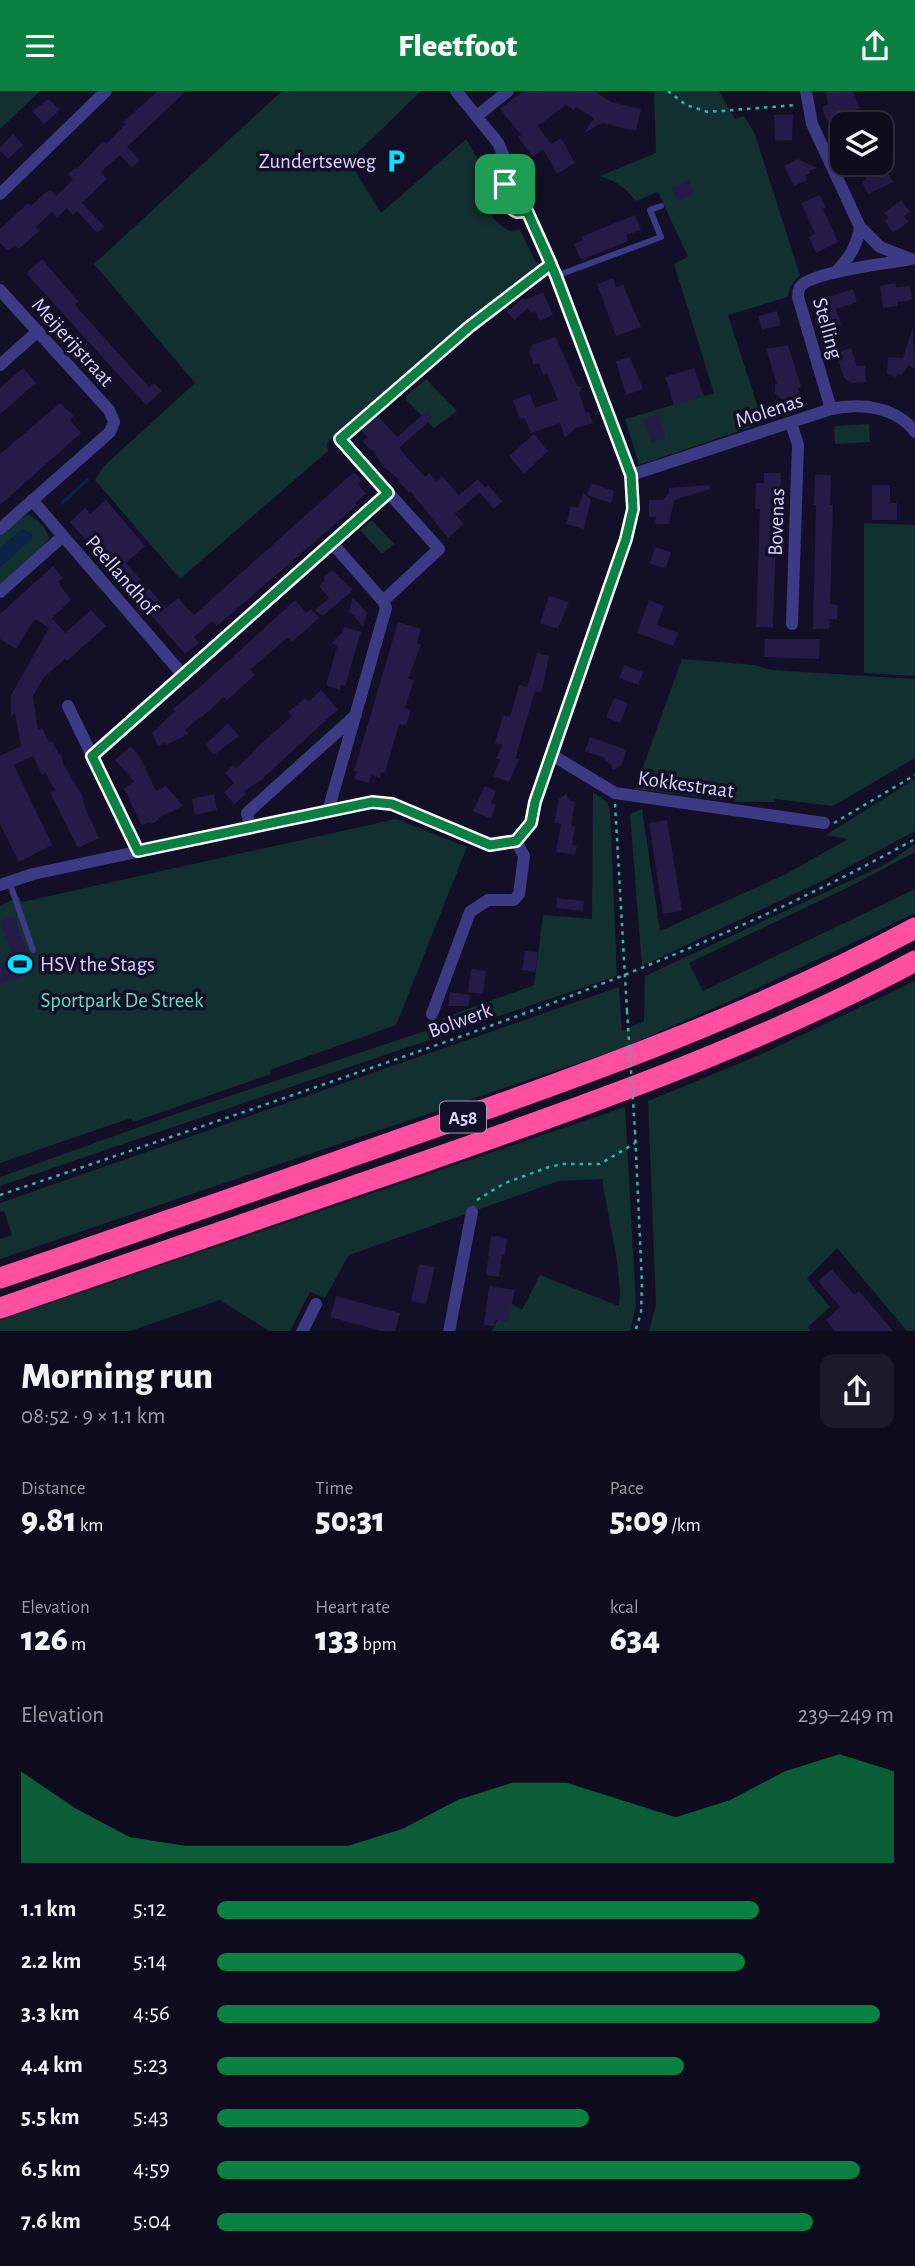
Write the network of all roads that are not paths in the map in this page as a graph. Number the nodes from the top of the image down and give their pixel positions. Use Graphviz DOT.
graph roads {
  1 [pos="106,91"];
  2 [pos="456,91"];
  3 [pos="508,91"];
  4 [pos="806,98"];
  5 [pos="477,116"];
  6 [pos="0,194"];
  7 [pos="661,206"];
  8 [pos="860,227"];
  9 [pos="913,259"];
  10 [pos="554,270"];
  11 [pos="836,272"];
  12 [pos="0,290"];
  13 [pos="37,331"];
  14 [pos="0,365"];
  15 [pos="392,393"];
  16 [pos="831,409"];
  17 [pos="791,423"];
  18 [pos="915,432"];
  19 [pos="344,443"];
  20 [pos="631,475"];
  21 [pos="388,493"];
  22 [pos="32,500"];
  23 [pos="0,529"];
  24 [pos="63,536"];
  25 [pos="332,543"];
  26 [pos="0,592"];
  27 [pos="383,601"];
  28 [pos="792,624"];
  29 [pos="183,675"];
  30 [pos="68,706"];
  31 [pos="356,715"];
  32 [pos="552,755"];
  33 [pos="92,756"];
  34 [pos="328,811"];
  35 [pos="824,823"];
  36 [pos="250,827"];
  37 [pos="516,841"];
  38 [pos="138,851"];
  39 [pos="4,883"];
  40 [pos="915,928"];
  41 [pos="33,950"];
  42 [pos="915,961"];
  43 [pos="432,1014"];
  44 [pos="472,1212"];
  45 [pos="0,1278"];
  46 [pos="316,1304"];
  47 [pos="0,1308"];
  48 [pos="302,1331"];
  49 [pos="450,1331"];
  1 -- 6 [label="street"];
  2 -- 5 [label="street"];
  3 -- 5 [label="street"];
  4 -- 8 [label="street"];
  5 -- 10 [label="street"];
  7 -- 10 [label="lane"];
  8 -- 9 [label="street, Stelling"];
  8 -- 11 [label="street"];
  9 -- 11 [label="street, Stelling"];
  10 -- 15 [label="street"];
  10 -- 20 [label="street"];
  11 -- 16 [label="street, Stelling"];
  12 -- 13 [label="street, Meijerijstraat"];
  13 -- 14 [label="street"];
  13 -- 22 [label="street, Meijerijstraat"];
  16 -- 17 [label="street, Molenas"];
  16 -- 18 [label="street, Molenas"];
  17 -- 20 [label="street, Molenas"];
  17 -- 28 [label="street, Bovenas"];
  19 -- 21 [label="street"];
  20 -- 32 [label="street"];
  21 -- 25 [label="street"];
  21 -- 27 [label="street"];
  22 -- 23 [label="street"];
  22 -- 24 [label="street, Peellandhof"];
  24 -- 26 [label="street"];
  24 -- 29 [label="street, Peellandhof"];
  25 -- 27 [label="street"];
  25 -- 29 [label="street"];
  27 -- 31 [label="street"];
  29 -- 33 [label="street"];
  30 -- 33 [label="street"];
  31 -- 34 [label="street"];
  31 -- 36 [label="street"];
  32 -- 35 [label="street, Kokkestraat"];
  32 -- 37 [label="street"];
  33 -- 38 [label="street"];
  34 -- 36 [label="street"];
  34 -- 37 [label="street"];
  36 -- 38 [label="street"];
  37 -- 43 [label="street"];
  38 -- 39 [label="street"];
  39 -- 41 [label="lane"];
  40 -- 45 [label="highway, A58"];
  42 -- 47 [label="highway, A58"];
  44 -- 49 [label="street"];
  46 -- 48 [label="street"];
}
